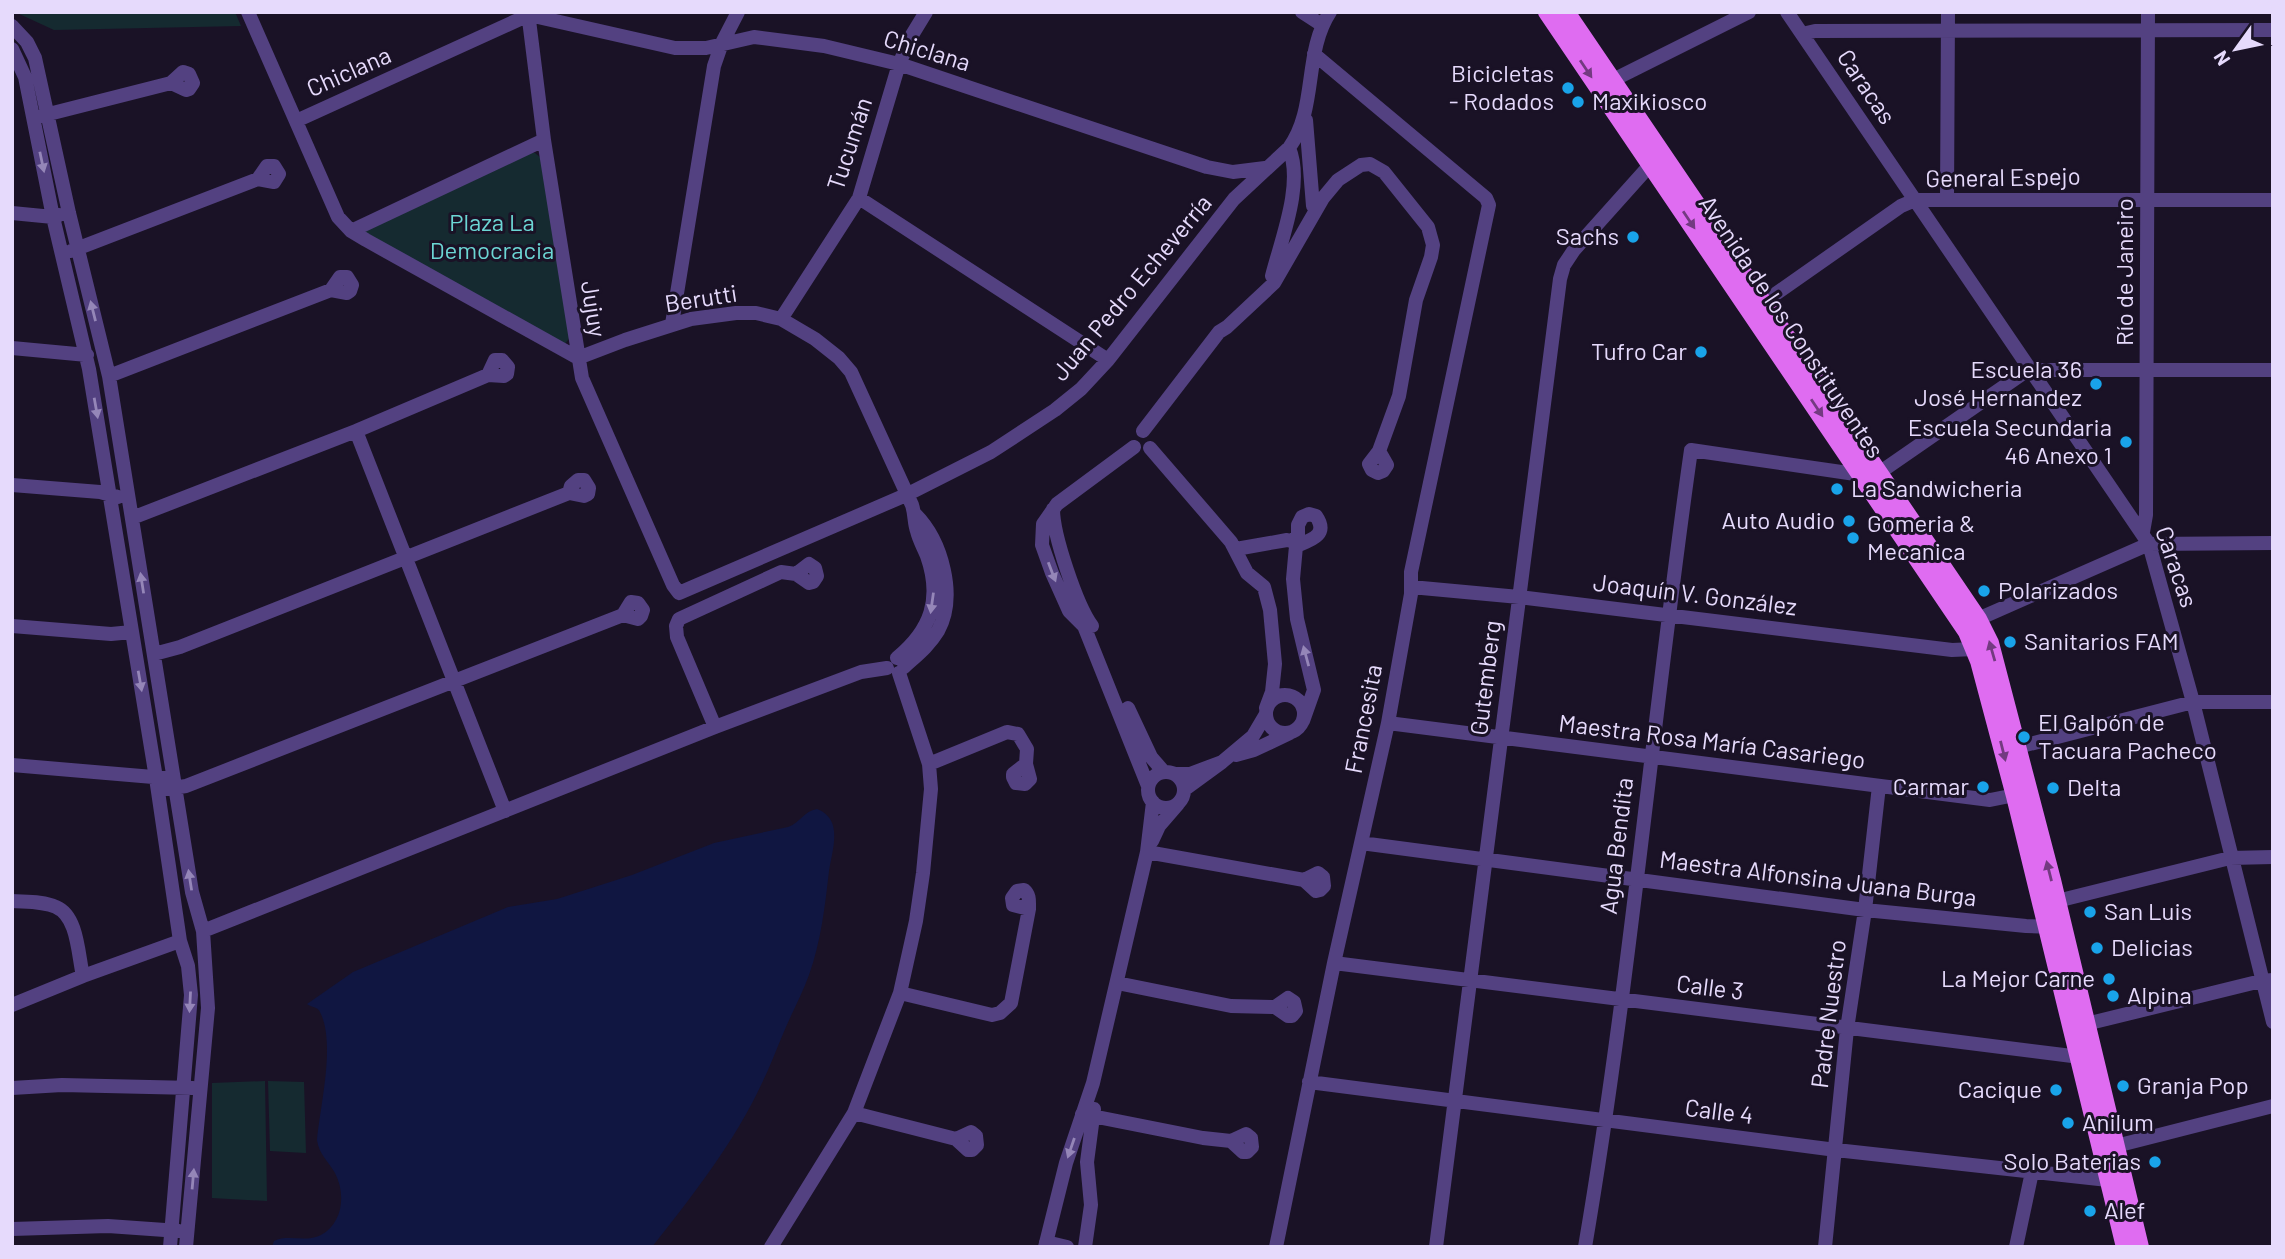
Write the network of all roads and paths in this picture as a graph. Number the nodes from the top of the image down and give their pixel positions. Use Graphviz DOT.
graph roads {
  1 [pos="248,12"];
  2 [pos="738,12"];
  3 [pos="926,12"];
  4 [pos="1302,12"];
  5 [pos="1547,12"];
  6 [pos="1566,12"];
  7 [pos="1749,12"];
  8 [pos="1787,12"];
  9 [pos="1948,12"];
  10 [pos="2148,12"];
  11 [pos="529,13"];
  12 [pos="1326,18"];
  13 [pos="12,26"];
  14 [pos="1947,30"];
  15 [pos="2148,30"];
  16 [pos="2273,30"];
  17 [pos="1802,34"];
  18 [pos="722,43"];
  19 [pos="12,49"];
  20 [pos="1314,54"];
  21 [pos="899,64"];
  22 [pos="25,76"];
  23 [pos="1613,80"];
  24 [pos="171,83"];
  25 [pos="1306,114"];
  26 [pos="40,117"];
  27 [pos="296,121"];
  28 [pos="544,140"];
  29 [pos="1289,148"];
  30 [pos="1657,159"];
  31 [pos="1267,168"];
  32 [pos="258,179"];
  33 [pos="859,198"];
  34 [pos="1947,199"];
  35 [pos="2148,200"];
  36 [pos="2273,200"];
  37 [pos="1915,201"];
  38 [pos="1288,211"];
  39 [pos="12,213"];
  40 [pos="69,213"];
  41 [pos="1312,214"];
  42 [pos="54,217"];
  43 [pos="351,231"];
  44 [pos="78,249"];
  45 [pos="63,253"];
  46 [pos="1268,289"];
  47 [pos="331,290"];
  48 [pos="1764,302"];
  49 [pos="781,319"];
  50 [pos="672,324"];
  51 [pos="101,344"];
  52 [pos="12,348"];
  53 [pos="87,358"];
  54 [pos="578,358"];
  55 [pos="1108,360"];
  56 [pos="2273,369"];
  57 [pos="2032,370"];
  58 [pos="2147,370"];
  59 [pos="108,371"];
  60 [pos="488,375"];
  61 [pos="356,431"];
  62 [pos="1148,438"];
  63 [pos="1379,451"];
  64 [pos="1871,474"];
  65 [pos="12,485"];
  66 [pos="569,493"];
  67 [pos="906,495"];
  68 [pos="111,496"];
  69 [pos="128,499"];
  70 [pos="132,518"];
  71 [pos="2146,538"];
  72 [pos="2273,543"];
  73 [pos="1236,549"];
  74 [pos="406,556"];
  75 [pos="796,574"];
  76 [pos="1411,587"];
  77 [pos="679,593"];
  78 [pos="1519,597"];
  79 [pos="622,615"];
  80 [pos="1667,615"];
  81 [pos="1978,619"];
  82 [pos="1084,620"];
  83 [pos="148,623"];
  84 [pos="12,625"];
  85 [pos="131,629"];
  86 [pos="134,649"];
  87 [pos="1974,649"];
  88 [pos="153,650"];
  89 [pos="897,667"];
  90 [pos="455,680"];
  91 [pos="2193,702"];
  92 [pos="2273,702"];
  93 [pos="1266,711"];
  94 [pos="1303,721"];
  95 [pos="1388,723"];
  96 [pos="715,727"];
  97 [pos="1290,733"];
  98 [pos="1501,738"];
  99 [pos="2018,747"];
  100 [pos="1652,758"];
  101 [pos="1226,759"];
  102 [pos="929,764"];
  103 [pos="1026,764"];
  104 [pos="12,765"];
  105 [pos="1170,773"];
  106 [pos="174,783"];
  107 [pos="157,784"];
  108 [pos="1149,786"];
  109 [pos="1879,786"];
  110 [pos="1185,789"];
  111 [pos="2022,794"];
  112 [pos="1153,802"];
  113 [pos="1178,804"];
  114 [pos="506,811"];
  115 [pos="1361,843"];
  116 [pos="1147,852"];
  117 [pos="2273,857"];
  118 [pos="2230,858"];
  119 [pos="1485,859"];
  120 [pos="1637,879"];
  121 [pos="1304,880"];
  122 [pos="12,901"];
  123 [pos="2050,903"];
  124 [pos="1029,909"];
  125 [pos="1865,910"];
  126 [pos="198,913"];
  127 [pos="178,923"];
  128 [pos="2055,927"];
  129 [pos="203,931"];
  130 [pos="182,946"];
  131 [pos="205,948"];
  132 [pos="1334,963"];
  133 [pos="83,976"];
  134 [pos="1471,981"];
  135 [pos="2267,981"];
  136 [pos="1117,983"];
  137 [pos="900,993"];
  138 [pos="1620,999"];
  139 [pos="12,1005"];
  140 [pos="1275,1007"];
  141 [pos="2273,1022"];
  142 [pos="2086,1024"];
  143 [pos="1847,1029"];
  144 [pos="2080,1057"];
  145 [pos="1309,1082"];
  146 [pos="183,1087"];
  147 [pos="12,1088"];
  148 [pos="201,1089"];
  149 [pos="1456,1102"];
  150 [pos="2273,1106"];
  151 [pos="853,1114"];
  152 [pos="1088,1116"];
  153 [pos="1606,1120"];
  154 [pos="956,1139"];
  155 [pos="1231,1141"];
  156 [pos="2109,1148"];
  157 [pos="1836,1150"];
  158 [pos="2032,1172"];
  159 [pos="2117,1181"];
  160 [pos="12,1229"];
  161 [pos="172,1230"];
  162 [pos="187,1239"];
  163 [pos="1045,1244"];
  164 [pos="170,1247"];
  165 [pos="772,1247"];
  166 [pos="1067,1247"];
  167 [pos="1086,1247"];
  168 [pos="1276,1247"];
  169 [pos="1436,1247"];
  170 [pos="1585,1247"];
  171 [pos="1825,1247"];
  172 [pos="2016,1247"];
  173 [pos="2125,1247"];
  174 [pos="2140,1247"];
  1 -- 27 [label="street"];
  2 -- 18 [label="street"];
  3 -- 21 [label="street, Tucumán"];
  4 -- 12 [label="street"];
  5 -- 30 [label="main road, Avenida de los Constituyentes, one-way"];
  6 -- 23 [label="main road, Avenida de los Constituyentes"];
  7 -- 23 [label="street"];
  8 -- 17 [label="street, Caracas"];
  9 -- 14 [label="street"];
  10 -- 15 [label="street, Río de Janeiro"];
  11 -- 18 [label="street, Chiclana"];
  11 -- 27 [label="street, Chiclana"];
  11 -- 28 [label="street, Jujuy"];
  12 -- 20 [label="street, Juan Pedro Echeverría"];
  13 -- 22 [label="street"];
  14 -- 15 [label="street"];
  14 -- 17 [label="street"];
  14 -- 34 [label="street"];
  15 -- 16 [label="street"];
  15 -- 35 [label="street, Río de Janeiro"];
  17 -- 37 [label="street, Caracas"];
  18 -- 21 [label="street, Chiclana"];
  18 -- 50 [label="street"];
  19 -- 22 [label="street"];
  20 -- 25 [label="street, Juan Pedro Echeverría"];
  20 -- 76 [label="street, Francesita"];
  21 -- 31 [label="street, Chiclana"];
  21 -- 33 [label="street, Tucumán"];
  22 -- 26 [label="street"];
  23 -- 30 [label="main road, Avenida de los Constituyentes"];
  24 -- 26 [label="street"];
  25 -- 29 [label="street, Juan Pedro Echeverría"];
  25 -- 41 [label="street"];
  26 -- 40 [label="street"];
  26 -- 42 [label="street, one-way"];
  27 -- 43 [label="street"];
  28 -- 43 [label="street"];
  28 -- 54 [label="street, Jujuy"];
  29 -- 31 [label="street, Juan Pedro Echeverría"];
  29 -- 38 [label="street"];
  30 -- 48 [label="main road, Avenida de los Constituyentes"];
  30 -- 64 [label="main road, Avenida de los Constituyentes, one-way"];
  30 -- 78 [label="street, Gutemberg"];
  31 -- 55 [label="street, Juan Pedro Echeverría"];
  32 -- 44 [label="street"];
  33 -- 49 [label="street, Tucumán"];
  33 -- 55 [label="street"];
  34 -- 35 [label="street, General Espejo"];
  34 -- 37 [label="street, General Espejo"];
  35 -- 36 [label="street, General Espejo"];
  35 -- 58 [label="street, Río de Janeiro"];
  37 -- 48 [label="street, General Espejo"];
  37 -- 57 [label="street, Caracas"];
  38 -- 41 [label="street"];
  38 -- 41 [label="street"];
  38 -- 46 [label="street"];
  39 -- 42 [label="street"];
  40 -- 42 [label="street"];
  40 -- 44 [label="street"];
  41 -- 46 [label="street"];
  41 -- 63 [label="street"];
  42 -- 45 [label="street"];
  43 -- 54 [label="street"];
  44 -- 45 [label="street"];
  51 -- 44 [label="street, one-way"];
  45 -- 53 [label="street"];
  46 -- 62 [label="street"];
  47 -- 59 [label="street"];
  48 -- 64 [label="main road, Avenida de los Constituyentes"];
  49 -- 50 [label="street, Berutti"];
  49 -- 67 [label="street, Berutti"];
  50 -- 54 [label="street, Berutti"];
  51 -- 53 [label="street"];
  51 -- 59 [label="street"];
  52 -- 53 [label="street"];
  53 -- 59 [label="street"];
  53 -- 68 [label="street, one-way"];
  54 -- 77 [label="street, Jujuy"];
  55 -- 67 [label="street, Juan Pedro Echeverría"];
  56 -- 58 [label="street"];
  57 -- 58 [label="street"];
  57 -- 64 [label="street"];
  57 -- 71 [label="street, Caracas"];
  58 -- 71 [label="street, Río de Janeiro"];
  59 -- 69 [label="street"];
  60 -- 61 [label="street"];
  61 -- 70 [label="street"];
  61 -- 74 [label="street"];
  62 -- 73 [label="street"];
  62 -- 82 [label="street"];
  64 -- 80 [label="street, Agua Bendita"];
  64 -- 81 [label="main road, Avenida de los Constituyentes"];
  64 -- 87 [label="main road, Avenida de los Constituyentes"];
  65 -- 68 [label="street"];
  66 -- 74 [label="street"];
  67 -- 77 [label="street, Juan Pedro Echeverría"];
  67 -- 89 [label="street, Berutti"];
  68 -- 69 [label="street"];
  68 -- 85 [label="street"];
  69 -- 70 [label="street"];
  83 -- 70 [label="street, one-way"];
  71 -- 72 [label="street"];
  71 -- 81 [label="street"];
  71 -- 91 [label="street, Caracas"];
  73 -- 93 [label="street"];
  94 -- 73 [label="street, one-way"];
  74 -- 88 [label="street"];
  74 -- 90 [label="street"];
  75 -- 96 [label="street"];
  76 -- 78 [label="street, Joaquín V. González"];
  76 -- 95 [label="street, Francesita"];
  78 -- 80 [label="street, Joaquín V. González"];
  78 -- 98 [label="street, Gutemberg"];
  79 -- 90 [label="street"];
  80 -- 87 [label="street, Joaquín V. González"];
  80 -- 100 [label="street, Agua Bendita"];
  99 -- 81 [label="main road, Avenida de los Constituyentes, one-way"];
  82 -- 105 [label="street"];
  82 -- 108 [label="street"];
  83 -- 85 [label="street"];
  83 -- 88 [label="street"];
  84 -- 85 [label="street"];
  85 -- 86 [label="street"];
  86 -- 88 [label="street"];
  86 -- 107 [label="street, one-way"];
  87 -- 111 [label="main road, Avenida de los Constituyentes, one-way"];
  88 -- 106 [label="street"];
  89 -- 96 [label="street"];
  89 -- 102 [label="street"];
  90 -- 106 [label="street"];
  90 -- 114 [label="street"];
  91 -- 92 [label="street"];
  91 -- 99 [label="street"];
  91 -- 118 [label="street, Caracas"];
  93 -- 94 [label="street"];
  93 -- 97 [label="street"];
  93 -- 101 [label="street"];
  94 -- 97 [label="street"];
  95 -- 98 [label="street, Maestra Rosa María Casariego"];
  95 -- 115 [label="street, Francesita"];
  96 -- 114 [label="street"];
  97 -- 101 [label="street"];
  98 -- 100 [label="street, Maestra Rosa María Casariego"];
  98 -- 119 [label="street, Gutemberg"];
  99 -- 111 [label="main road, Avenida de los Constituyentes"];
  100 -- 109 [label="street, Maestra Rosa María Casariego"];
  100 -- 120 [label="street, Agua Bendita"];
  101 -- 105 [label="street"];
  101 -- 110 [label="street"];
  102 -- 103 [label="street"];
  102 -- 137 [label="street"];
  104 -- 107 [label="street"];
  105 -- 108 [label="street"];
  105 -- 110 [label="street"];
  106 -- 107 [label="street"];
  126 -- 106 [label="street, one-way"];
  107 -- 127 [label="street"];
  108 -- 112 [label="street"];
  109 -- 111 [label="street, Maestra Rosa María Casariego"];
  109 -- 125 [label="street, Padre Nuestro"];
  110 -- 113 [label="street"];
  111 -- 123 [label="main road, Avenida de los Constituyentes"];
  112 -- 113 [label="street"];
  112 -- 116 [label="street"];
  113 -- 116 [label="street"];
  114 -- 129 [label="street"];
  115 -- 119 [label="street, Maestra Alfonsina Juana Burga"];
  115 -- 132 [label="street, Francesita"];
  116 -- 121 [label="street"];
  116 -- 136 [label="street"];
  117 -- 118 [label="street"];
  118 -- 123 [label="street"];
  118 -- 135 [label="street, Caracas"];
  119 -- 120 [label="street, Maestra Alfonsina Juana Burga"];
  119 -- 134 [label="street, Gutemberg"];
  120 -- 125 [label="street, Maestra Alfonsina Juana Burga"];
  120 -- 138 [label="street, Agua Bendita"];
  122 -- 133 [label="street"];
  123 -- 128 [label="main road, Avenida de los Constituyentes"];
  124 -- 137 [label="street"];
  125 -- 128 [label="street, Maestra Alfonsina Juana Burga"];
  125 -- 143 [label="street, Padre Nuestro"];
  126 -- 127 [label="street"];
  126 -- 129 [label="street"];
  127 -- 130 [label="street"];
  128 -- 142 [label="main road, Avenida de los Constituyentes"];
  128 -- 144 [label="main road, Avenida de los Constituyentes"];
  129 -- 131 [label="street"];
  130 -- 131 [label="street"];
  130 -- 133 [label="street"];
  130 -- 146 [label="street, one-way"];
  131 -- 148 [label="street"];
  132 -- 134 [label="street, Calle 3"];
  132 -- 145 [label="street, Francesita"];
  133 -- 139 [label="street"];
  134 -- 138 [label="street, Calle 3"];
  134 -- 149 [label="street, Gutemberg"];
  135 -- 141 [label="street, Caracas"];
  135 -- 142 [label="street"];
  136 -- 140 [label="street"];
  136 -- 152 [label="street"];
  137 -- 151 [label="street"];
  138 -- 143 [label="street, Calle 3"];
  138 -- 153 [label="street, Agua Bendita"];
  142 -- 156 [label="main road, Avenida de los Constituyentes"];
  143 -- 144 [label="street, Calle 3"];
  143 -- 157 [label="street, Padre Nuestro"];
  144 -- 156 [label="main road, Avenida de los Constituyentes"];
  145 -- 149 [label="street, Calle 4"];
  145 -- 168 [label="street, Francesita"];
  146 -- 147 [label="street"];
  146 -- 148 [label="street"];
  146 -- 161 [label="street"];
  162 -- 148 [label="street, one-way"];
  149 -- 153 [label="street, Calle 4"];
  149 -- 169 [label="street, Gutemberg"];
  150 -- 156 [label="street"];
  151 -- 154 [label="street"];
  151 -- 165 [label="street"];
  152 -- 155 [label="street"];
  152 -- 163 [label="street, one-way"];
  152 -- 167 [label="street"];
  153 -- 157 [label="street, Calle 4"];
  153 -- 170 [label="street, Agua Bendita"];
  156 -- 159 [label="main road, Avenida de los Constituyentes"];
  157 -- 158 [label="street, Calle 4"];
  157 -- 171 [label="street, Padre Nuestro"];
  158 -- 159 [label="street, Calle 4"];
  158 -- 172 [label="street"];
  159 -- 173 [label="main road, Avenida de los Constituyentes"];
  159 -- 174 [label="main road, Avenida de los Constituyentes"];
  160 -- 161 [label="street"];
  161 -- 162 [label="street"];
  161 -- 164 [label="street"];
  163 -- 166 [label="street"];
}
